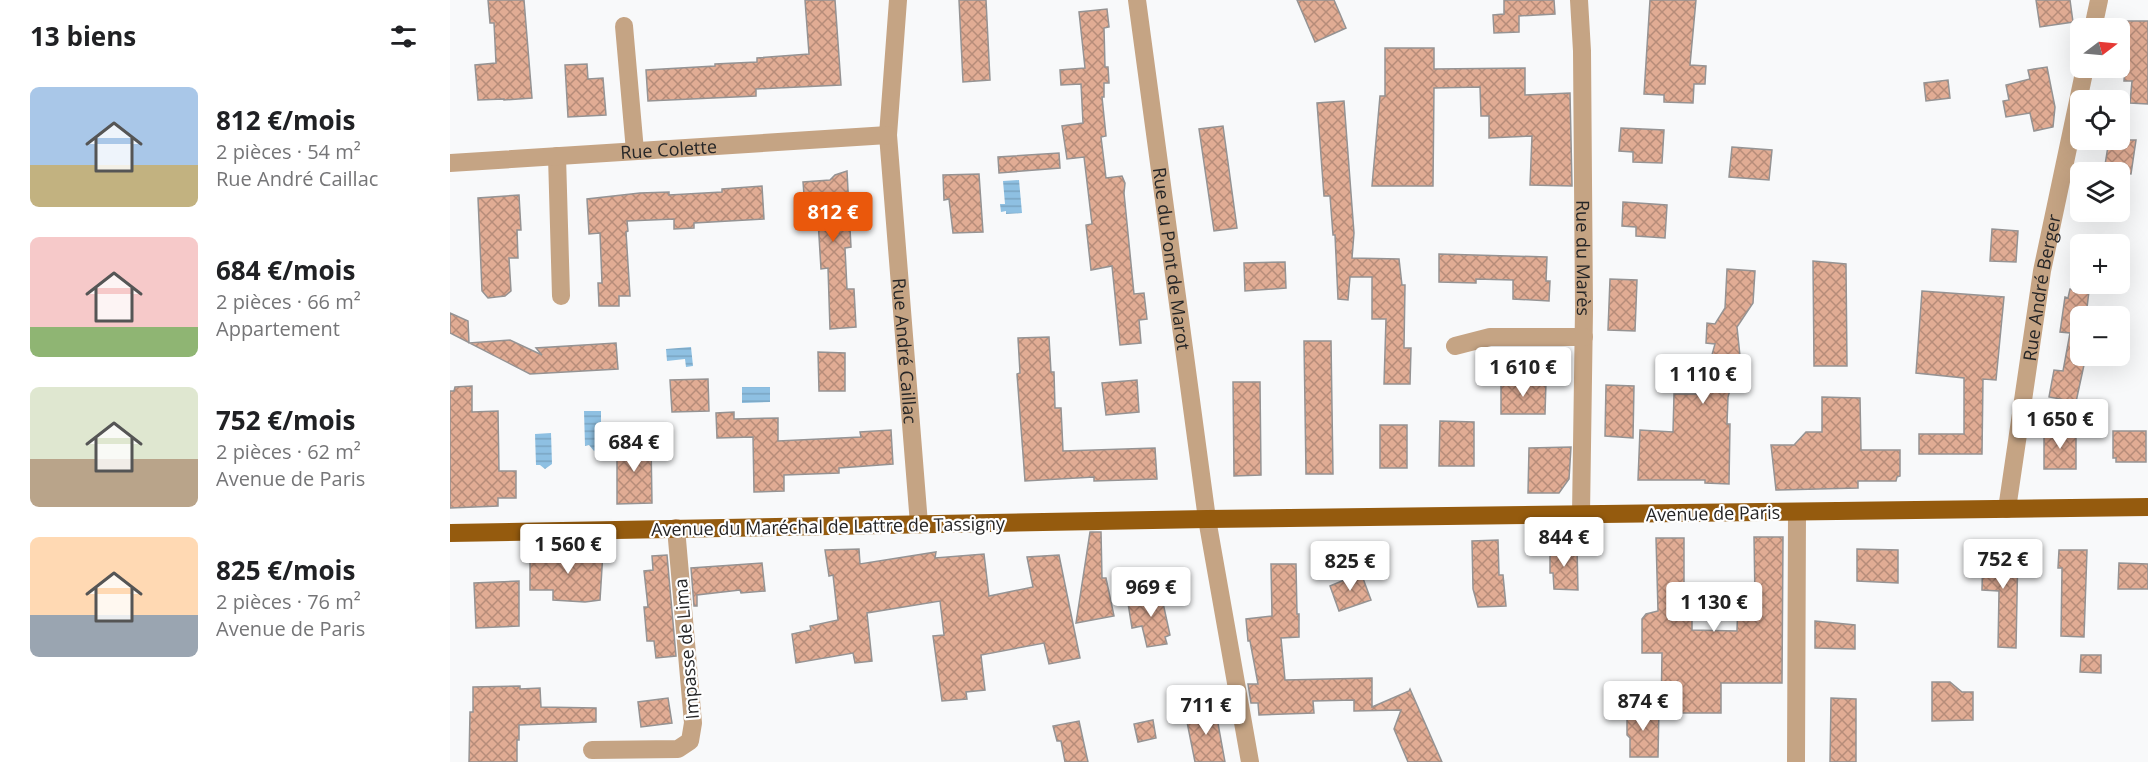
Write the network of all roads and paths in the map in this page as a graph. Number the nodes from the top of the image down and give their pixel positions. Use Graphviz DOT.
graph roads {
  1 [pos="898,0"];
  2 [pos="1137,0"];
  3 [pos="1579,0"];
  4 [pos="2099,0"];
  5 [pos="2095,18"];
  6 [pos="624,26"];
  7 [pos="2083,78"];
  8 [pos="888,135"];
  9 [pos="635,151"];
  10 [pos="557,156"];
  11 [pos="450,163"];
  12 [pos="561,296"];
  13 [pos="1584,337"];
  14 [pos="1455,346"];
  15 [pos="2148,507"];
  16 [pos="2007,509"];
  17 [pos="1797,512"];
  18 [pos="1581,515"];
  19 [pos="1207,519"];
  20 [pos="918,524"];
  21 [pos="676,528"];
  22 [pos="450,533"];
  23 [pos="592,750"];
  24 [pos="1250,762"];
  25 [pos="1796,762"];
  1 -- 8 [label="street, Rue André Caillac"];
  2 -- 19 [label="street, Rue du Pont de Marot"];
  3 -- 13 [label="street, Rue du Marès"];
  4 -- 5 [label="street"];
  6 -- 9 [label="street"];
  7 -- 16 [label="street, Rue André Berger"];
  8 -- 9 [label="street, Rue Colette"];
  8 -- 20 [label="street, Rue André Caillac"];
  9 -- 10 [label="street, Rue Colette"];
  10 -- 11 [label="street, Rue Colette"];
  10 -- 12 [label="street"];
  13 -- 14 [label="street"];
  13 -- 18 [label="street, Rue du Marès"];
  15 -- 16 [label="main road, Avenue de Paris"];
  16 -- 17 [label="main road, Avenue de Paris"];
  17 -- 18 [label="main road, Avenue de Paris"];
  17 -- 25 [label="street"];
  18 -- 19 [label="main road, Avenue de Paris"];
  19 -- 20 [label="main road, Avenue du Maréchal de Lattre de Tassigny"];
  19 -- 24 [label="street, Rue du Pont de Marot"];
  20 -- 21 [label="main road, Avenue du Maréchal de Lattre de Tassigny"];
  21 -- 22 [label="main road, Avenue du Maréchal de Lattre de Tassigny"];
  21 -- 23 [label="street, Impasse de Lima"];
}
